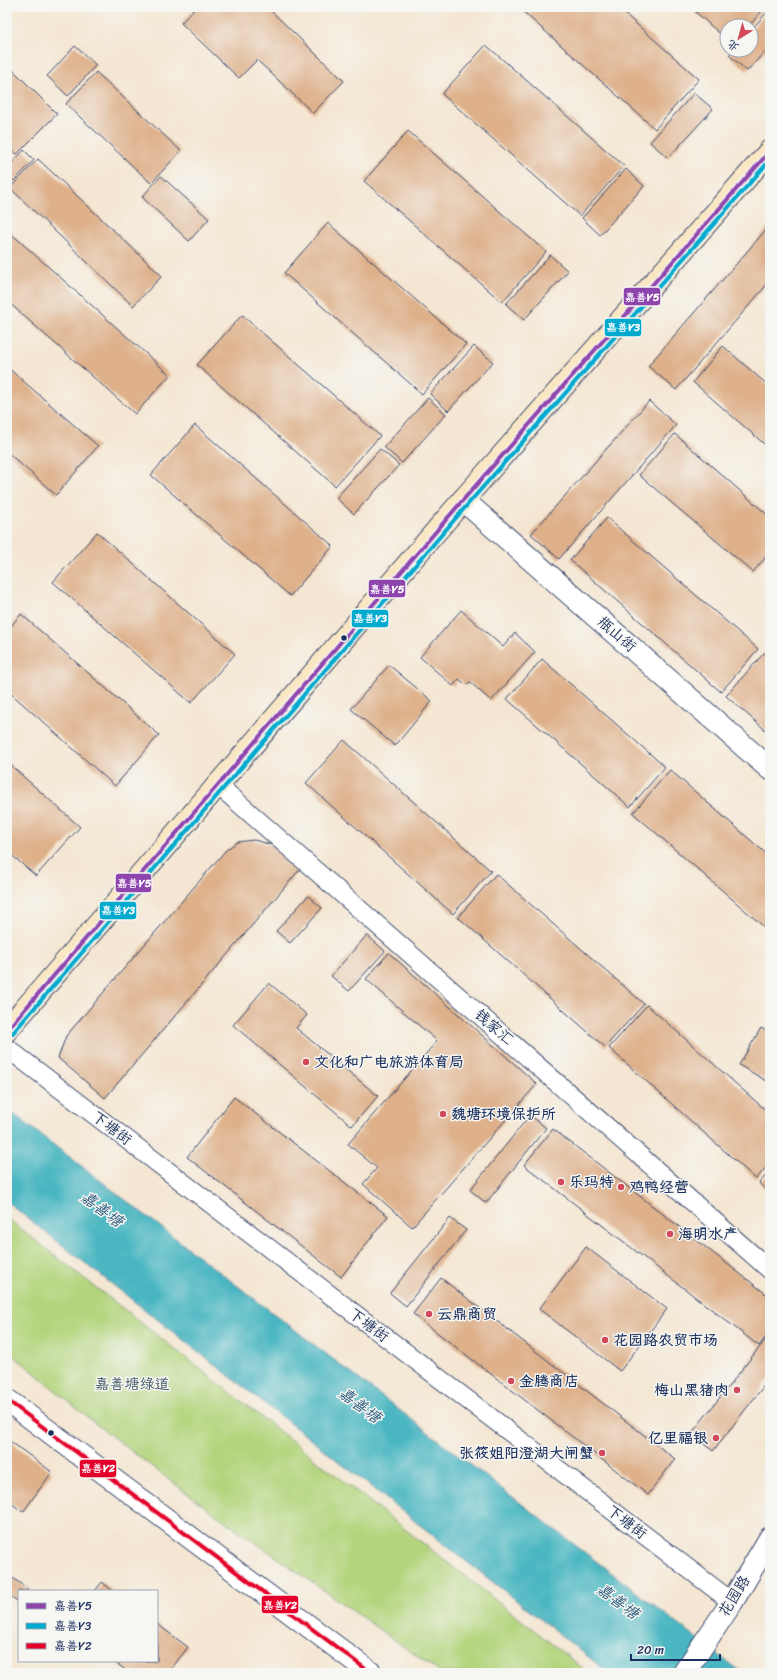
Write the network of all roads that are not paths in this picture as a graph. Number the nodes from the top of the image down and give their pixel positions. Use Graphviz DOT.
graph roads {
  1 [pos="770,151"];
  2 [pos="463,500"];
  3 [pos="770,769"];
  4 [pos="218,784"];
  5 [pos="7,1030"];
  6 [pos="7,1048"];
  7 [pos="770,1270"];
  8 [pos="7,1400"];
  9 [pos="770,1539"];
  10 [pos="732,1602"];
  11 [pos="371,1673"];
  12 [pos="684,1673"];
  1 -- 2 [label="street"];
  2 -- 3 [label="street, 甁山街"];
  2 -- 4 [label="street"];
  4 -- 5 [label="street"];
  4 -- 7 [label="lane, 钱家汇"];
  6 -- 10 [label="lane, 下塘街"];
  8 -- 11 [label="street"];
  9 -- 10 [label="street, 花园路"];
  10 -- 12 [label="street, 花园路"];
}
